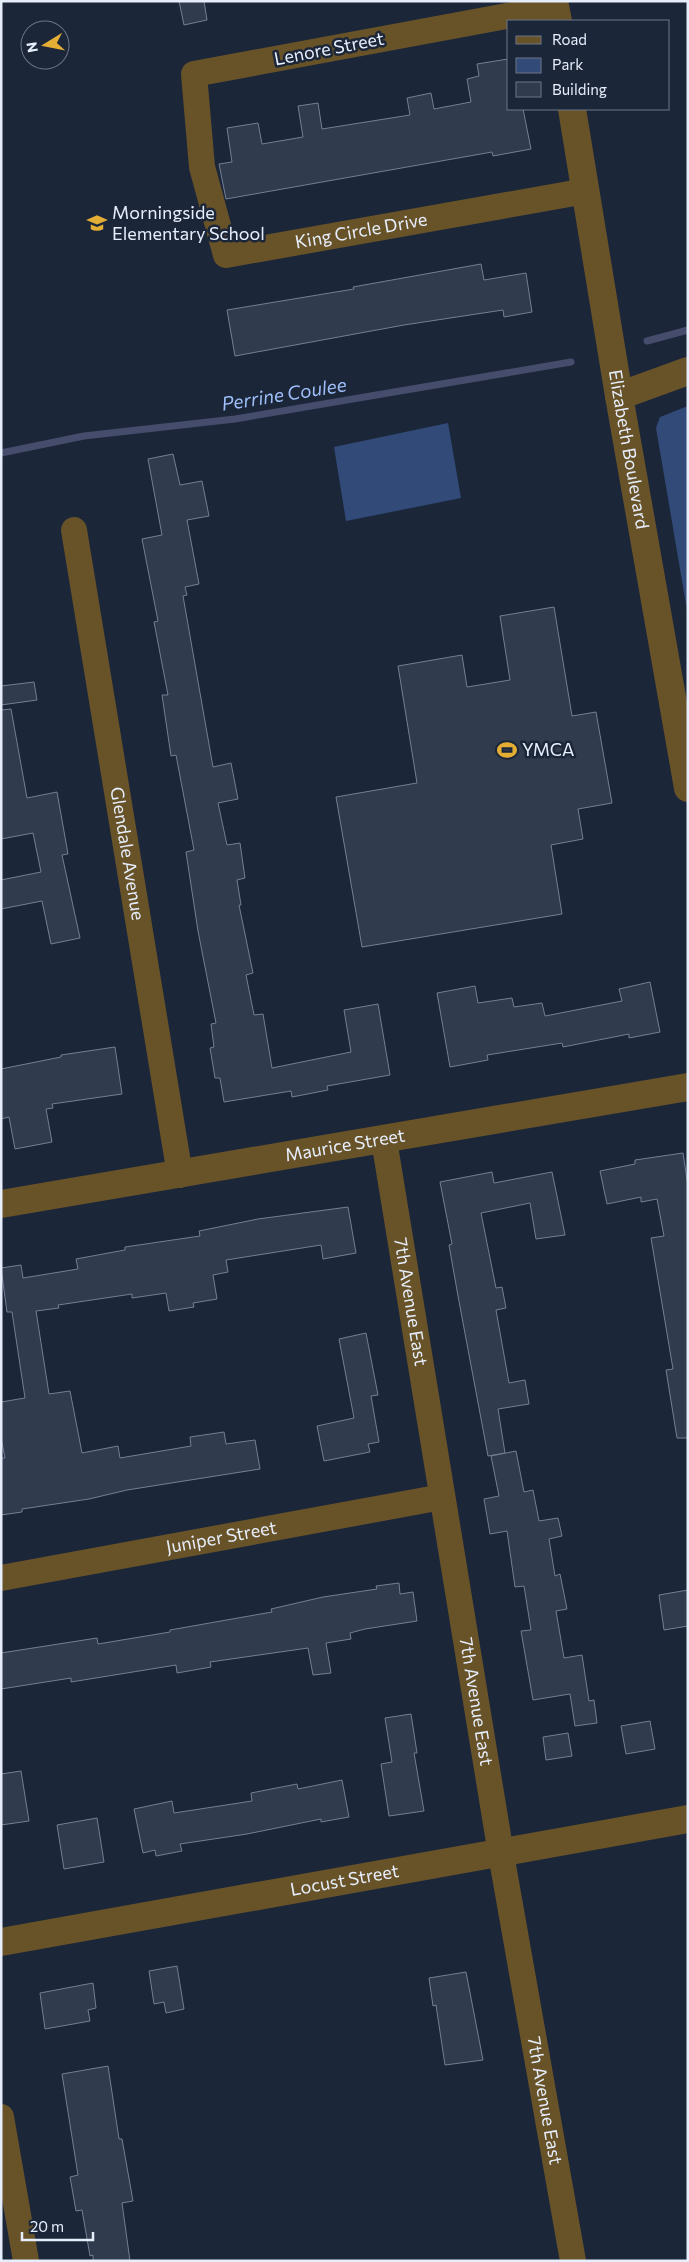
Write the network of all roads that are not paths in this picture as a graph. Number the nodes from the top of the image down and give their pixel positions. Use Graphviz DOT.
graph roads {
  1 [pos="556,10"];
  2 [pos="572,110"];
  3 [pos="202,167"];
  4 [pos="586,191"];
  5 [pos="688,372"];
  6 [pos="619,396"];
  7 [pos="74,530"];
  8 [pos="688,788"];
  9 [pos="688,1087"];
  10 [pos="384,1140"];
  11 [pos="180,1175"];
  12 [pos="1,1204"];
  13 [pos="442,1497"];
  14 [pos="1,1578"];
  15 [pos="688,1819"];
  16 [pos="501,1854"];
  17 [pos="1,1942"];
  18 [pos="1,2117"];
  19 [pos="26,2261"];
  20 [pos="573,2261"];
  1 -- 3 [label="street, Lenore Street"];
  2 -- 4 [label="street, Elizabeth Boulevard"];
  3 -- 4 [label="street, King Circle Drive"];
  4 -- 6 [label="street, Elizabeth Boulevard"];
  5 -- 6 [label="street"];
  6 -- 8 [label="street, Elizabeth Boulevard"];
  7 -- 11 [label="street, Glendale Avenue"];
  9 -- 10 [label="street, Maurice Street"];
  10 -- 11 [label="street, Maurice Street"];
  10 -- 13 [label="street, 7th Avenue East"];
  11 -- 12 [label="street, Maurice Street"];
  13 -- 14 [label="street, Juniper Street"];
  13 -- 16 [label="street, 7th Avenue East"];
  15 -- 16 [label="street, Locust Street"];
  16 -- 17 [label="street, Locust Street"];
  16 -- 20 [label="street, 7th Avenue East"];
  18 -- 19 [label="street"];
}
